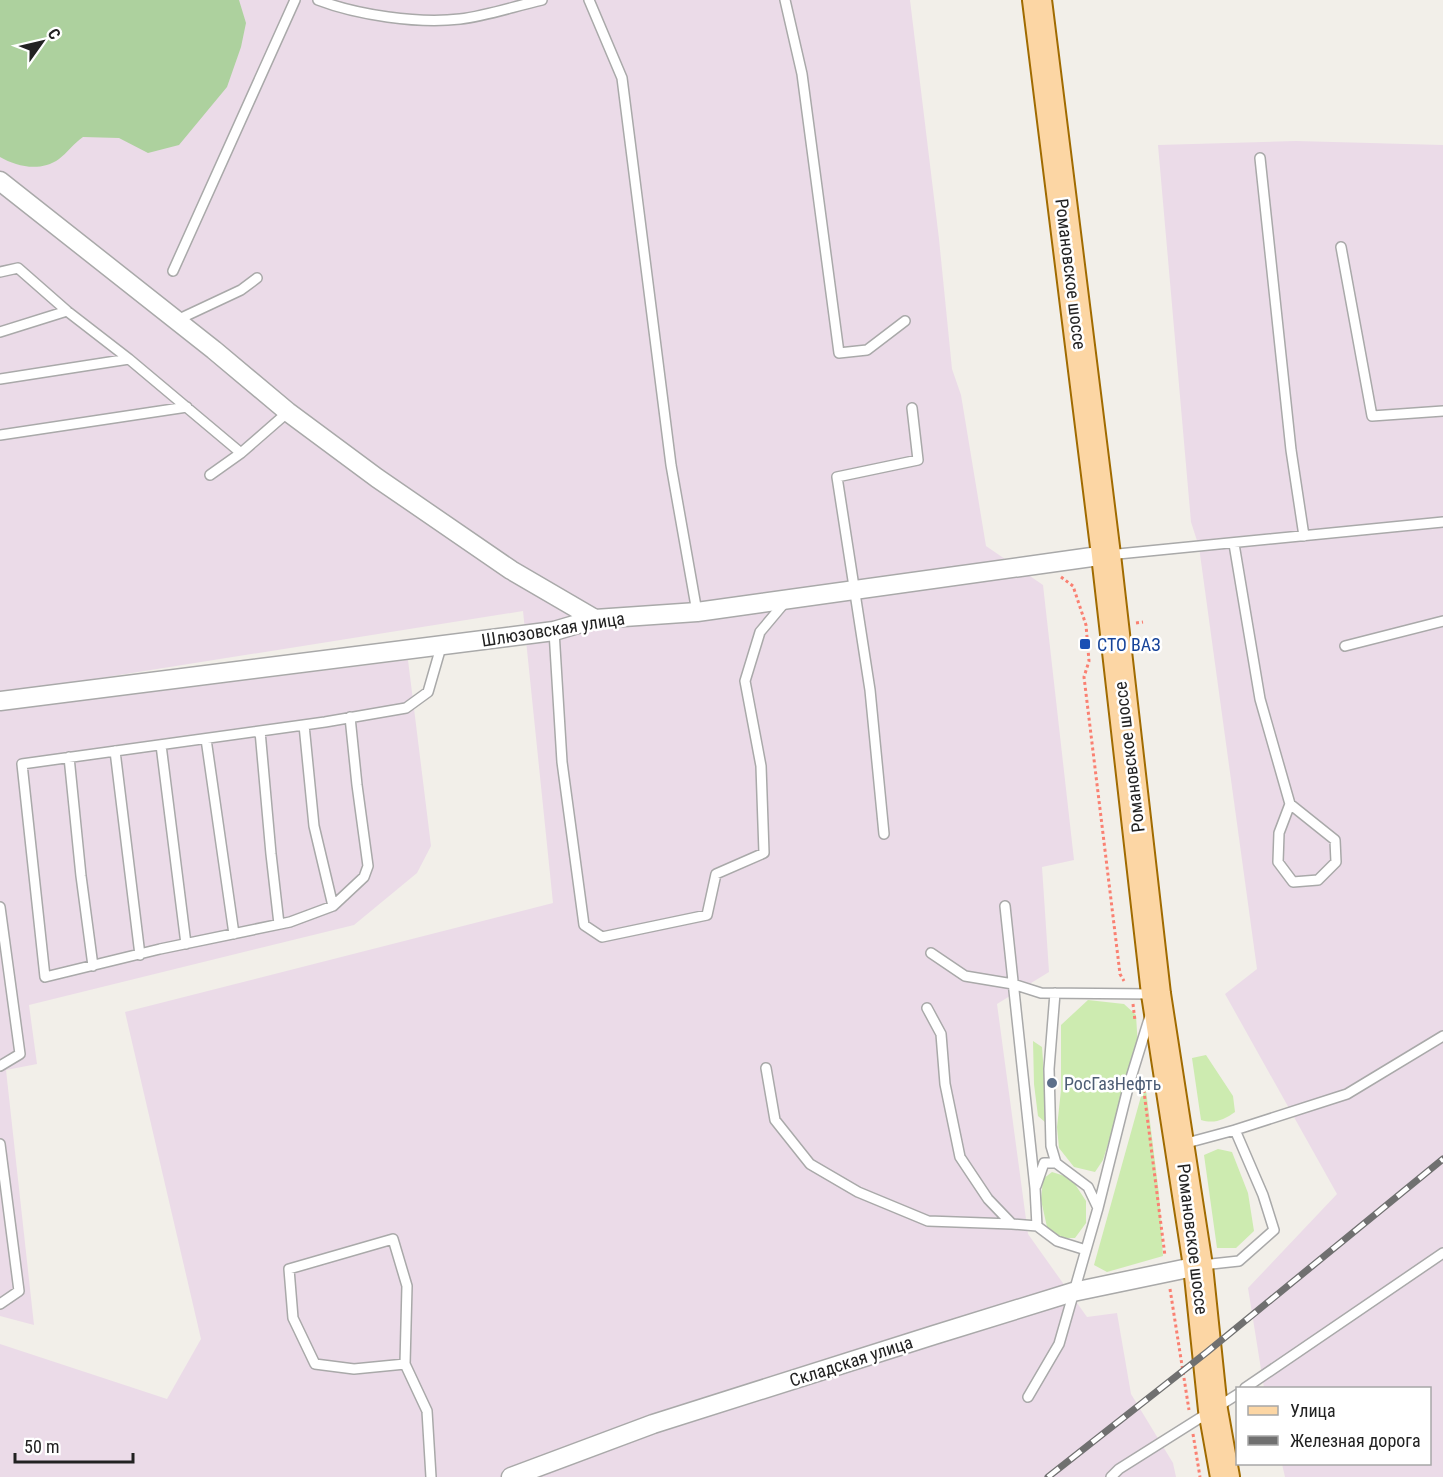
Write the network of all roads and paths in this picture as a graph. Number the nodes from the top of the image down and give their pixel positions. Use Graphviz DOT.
graph roads {
  1 [pos="295,0"];
  2 [pos="318,0"];
  3 [pos="542,0"];
  4 [pos="589,0"];
  5 [pos="785,0"];
  6 [pos="1037,0"];
  7 [pos="1260,158"];
  8 [pos="0,181"];
  9 [pos="1341,247"];
  10 [pos="172,271"];
  11 [pos="0,272"];
  12 [pos="257,278"];
  13 [pos="67,311"];
  14 [pos="177,320"];
  15 [pos="905,321"];
  16 [pos="0,332"];
  17 [pos="129,359"];
  18 [pos="0,379"];
  19 [pos="187,407"];
  20 [pos="912,408"];
  21 [pos="1443,411"];
  22 [pos="288,412"];
  23 [pos="0,435"];
  24 [pos="241,453"];
  25 [pos="210,475"];
  26 [pos="1443,522"];
  27 [pos="1304,536"];
  28 [pos="1234,544"];
  29 [pos="1106,555"];
  30 [pos="854,592"];
  31 [pos="786,600"];
  32 [pos="697,612"];
  33 [pos="594,619"];
  34 [pos="1443,621"];
  35 [pos="554,631"];
  36 [pos="1345,646"];
  37 [pos="441,647"];
  38 [pos="0,701"];
  39 [pos="351,717"];
  40 [pos="304,725"];
  41 [pos="260,731"];
  42 [pos="206,739"];
  43 [pos="161,745"];
  44 [pos="115,751"];
  45 [pos="69,758"];
  46 [pos="1290,804"];
  47 [pos="884,834"];
  48 [pos="333,906"];
  49 [pos="1005,906"];
  50 [pos="0,907"];
  51 [pos="279,924"];
  52 [pos="234,933"];
  53 [pos="186,944"];
  54 [pos="931,953"];
  55 [pos="140,955"];
  56 [pos="93,966"];
  57 [pos="1013,984"];
  58 [pos="1054,993"];
  59 [pos="1156,994"];
  60 [pos="927,1008"];
  61 [pos="1443,1036"];
  62 [pos="0,1066"];
  63 [pos="766,1068"];
  64 [pos="1235,1130"];
  65 [pos="0,1144"];
  66 [pos="1181,1144"];
  67 [pos="1056,1163"];
  68 [pos="1035,1188"];
  69 [pos="1098,1208"];
  70 [pos="1012,1224"];
  71 [pos="1037,1226"];
  72 [pos="1086,1250"];
  73 [pos="1443,1253"];
  74 [pos="1198,1266"];
  75 [pos="1073,1292"];
  76 [pos="0,1304"];
  77 [pos="405,1364"];
  78 [pos="1248,1387"];
  79 [pos="1236,1395"];
  80 [pos="1028,1397"];
  81 [pos="1213,1410"];
  82 [pos="431,1477"];
  83 [pos="511,1477"];
  84 [pos="1111,1477"];
  85 [pos="1225,1477"];
  1 -- 10 [label="lane"];
  2 -- 3 [label="lane"];
  4 -- 32 [label="lane"];
  5 -- 15 [label="lane"];
  6 -- 29 [label="main road, Романовское шоссе"];
  7 -- 27 [label="lane"];
  8 -- 14 [label="street"];
  9 -- 21 [label="lane"];
  11 -- 13 [label="lane"];
  12 -- 14 [label="lane"];
  13 -- 16 [label="lane"];
  13 -- 17 [label="lane"];
  14 -- 22 [label="street"];
  17 -- 18 [label="lane"];
  17 -- 19 [label="lane"];
  19 -- 23 [label="lane"];
  19 -- 24 [label="lane"];
  20 -- 30 [label="lane"];
  22 -- 24 [label="lane"];
  22 -- 33 [label="street"];
  24 -- 25 [label="lane"];
  26 -- 27 [label="lane"];
  27 -- 28 [label="lane"];
  28 -- 29 [label="lane"];
  28 -- 46 [label="lane"];
  29 -- 30 [label="street, Шлюзовская улица"];
  29 -- 59 [label="main road, Романовское шоссе"];
  30 -- 31 [label="street, Шлюзовская улица"];
  30 -- 47 [label="lane"];
  31 -- 32 [label="street, Шлюзовская улица"];
  31 -- 35 [label="lane"];
  32 -- 33 [label="street, Шлюзовская улица"];
  33 -- 35 [label="street, Шлюзовская улица"];
  34 -- 36 [label="lane"];
  35 -- 37 [label="street, Шлюзовская улица"];
  37 -- 38 [label="street, Шлюзовская улица"];
  37 -- 39 [label="lane"];
  39 -- 40 [label="lane"];
  39 -- 48 [label="lane"];
  40 -- 41 [label="lane"];
  40 -- 48 [label="lane"];
  41 -- 42 [label="lane"];
  41 -- 51 [label="lane"];
  42 -- 43 [label="lane"];
  42 -- 52 [label="lane"];
  43 -- 44 [label="lane"];
  43 -- 53 [label="lane"];
  44 -- 45 [label="lane"];
  44 -- 55 [label="lane"];
  45 -- 56 [label="lane"];
  45 -- 56 [label="lane"];
  46 -- 46 [label="lane"];
  48 -- 51 [label="lane"];
  49 -- 57 [label="lane"];
  50 -- 62 [label="lane"];
  51 -- 52 [label="lane"];
  52 -- 53 [label="lane"];
  53 -- 55 [label="lane"];
  54 -- 57 [label="lane"];
  55 -- 56 [label="lane"];
  57 -- 58 [label="lane"];
  57 -- 68 [label="lane"];
  58 -- 59 [label="lane"];
  58 -- 67 [label="lane"];
  59 -- 66 [label="main road, Романовское шоссе"];
  59 -- 69 [label="lane"];
  60 -- 70 [label="lane"];
  61 -- 64 [label="lane"];
  63 -- 70 [label="lane"];
  64 -- 66 [label="lane"];
  64 -- 74 [label="lane"];
  65 -- 76 [label="lane"];
  66 -- 74 [label="main road, Романовское шоссе"];
  67 -- 68 [label="lane"];
  67 -- 69 [label="lane"];
  68 -- 71 [label="lane"];
  69 -- 72 [label="lane"];
  70 -- 71 [label="lane"];
  71 -- 72 [label="lane"];
  72 -- 75 [label="lane"];
  73 -- 78 [label="lane"];
  74 -- 75 [label="street, Складская улица"];
  74 -- 81 [label="main road, Романовское шоссе"];
  75 -- 80 [label="lane"];
  75 -- 83 [label="street, Складская улица"];
  77 -- 77 [label="lane"];
  77 -- 82 [label="lane"];
  79 -- 81 [label="lane"];
  81 -- 84 [label="lane"];
  81 -- 85 [label="main road, Романовское шоссе"];
}
